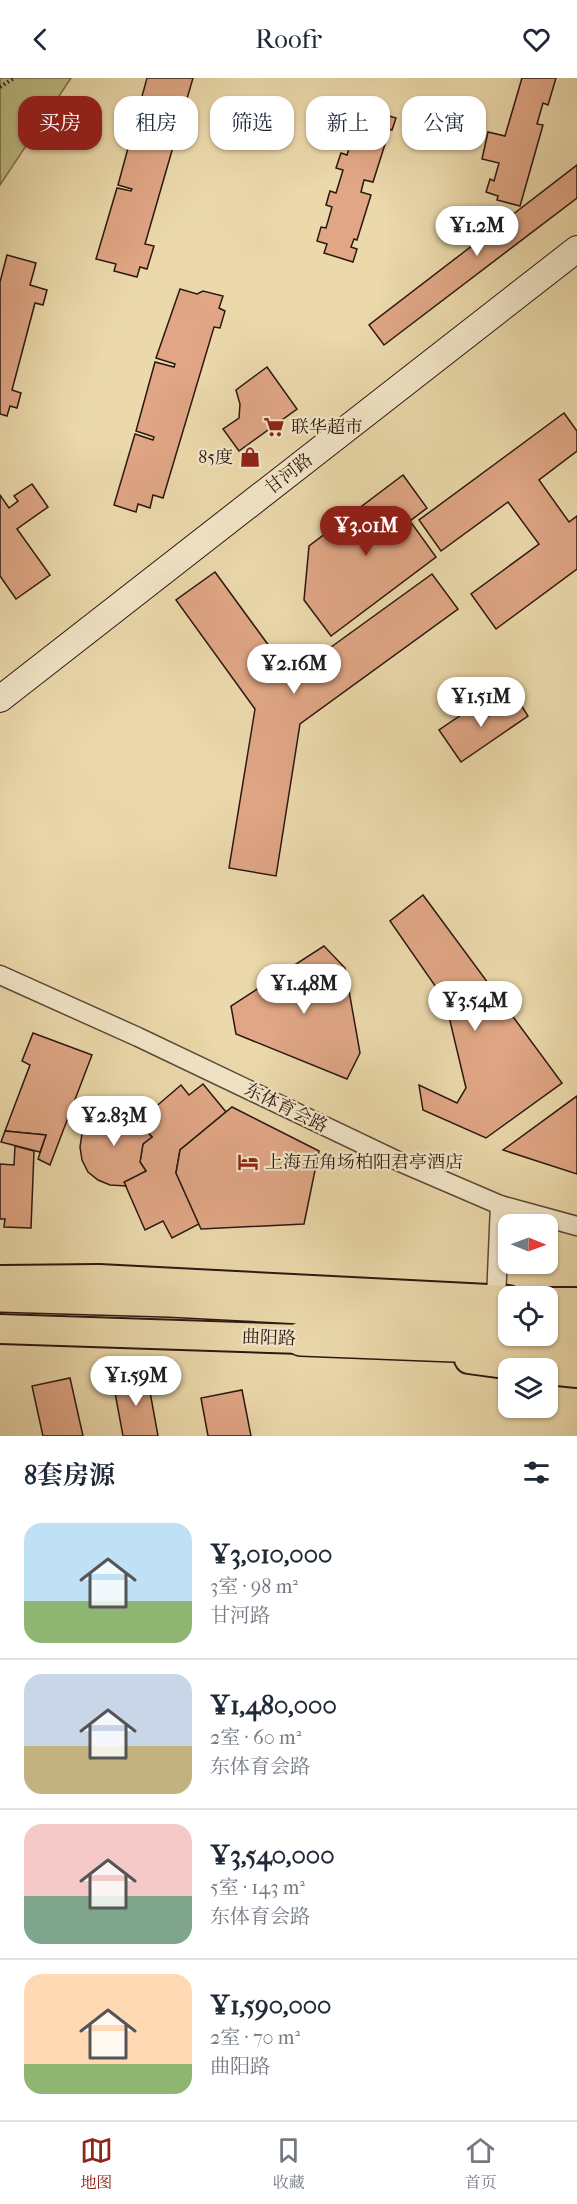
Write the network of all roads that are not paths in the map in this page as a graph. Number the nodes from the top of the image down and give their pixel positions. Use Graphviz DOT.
graph roads {
  1 [pos="577,249"];
  2 [pos="0,699"];
  3 [pos="0,975"];
  4 [pos="500,1206"];
  5 [pos="577,1226"];
  6 [pos="0,1280"];
  7 [pos="503,1286"];
  8 [pos="0,1295"];
  9 [pos="558,1302"];
  10 [pos="577,1302"];
  11 [pos="498,1305"];
  12 [pos="498,1306"];
  13 [pos="558,1319"];
  14 [pos="577,1320"];
  15 [pos="0,1329"];
  16 [pos="302,1339"];
  17 [pos="577,1350"];
  18 [pos="498,1363"];
  19 [pos="558,1371"];
  20 [pos="577,1373"];
  1 -- 2 [label="street, 甘河路"];
  3 -- 4 [label="street, 东体育会路"];
  4 -- 5 [label="street, 东体育会路"];
  4 -- 7 [label="street"];
  6 -- 11 [label="main road"];
  8 -- 12 [label="highway"];
  9 -- 10 [label="main road"];
  13 -- 14 [label="highway"];
  15 -- 16 [label="main road, 曲阳路"];
  16 -- 17 [label="highway"];
  16 -- 18 [label="main road, 曲阳路"];
  19 -- 20 [label="main road"];
}
